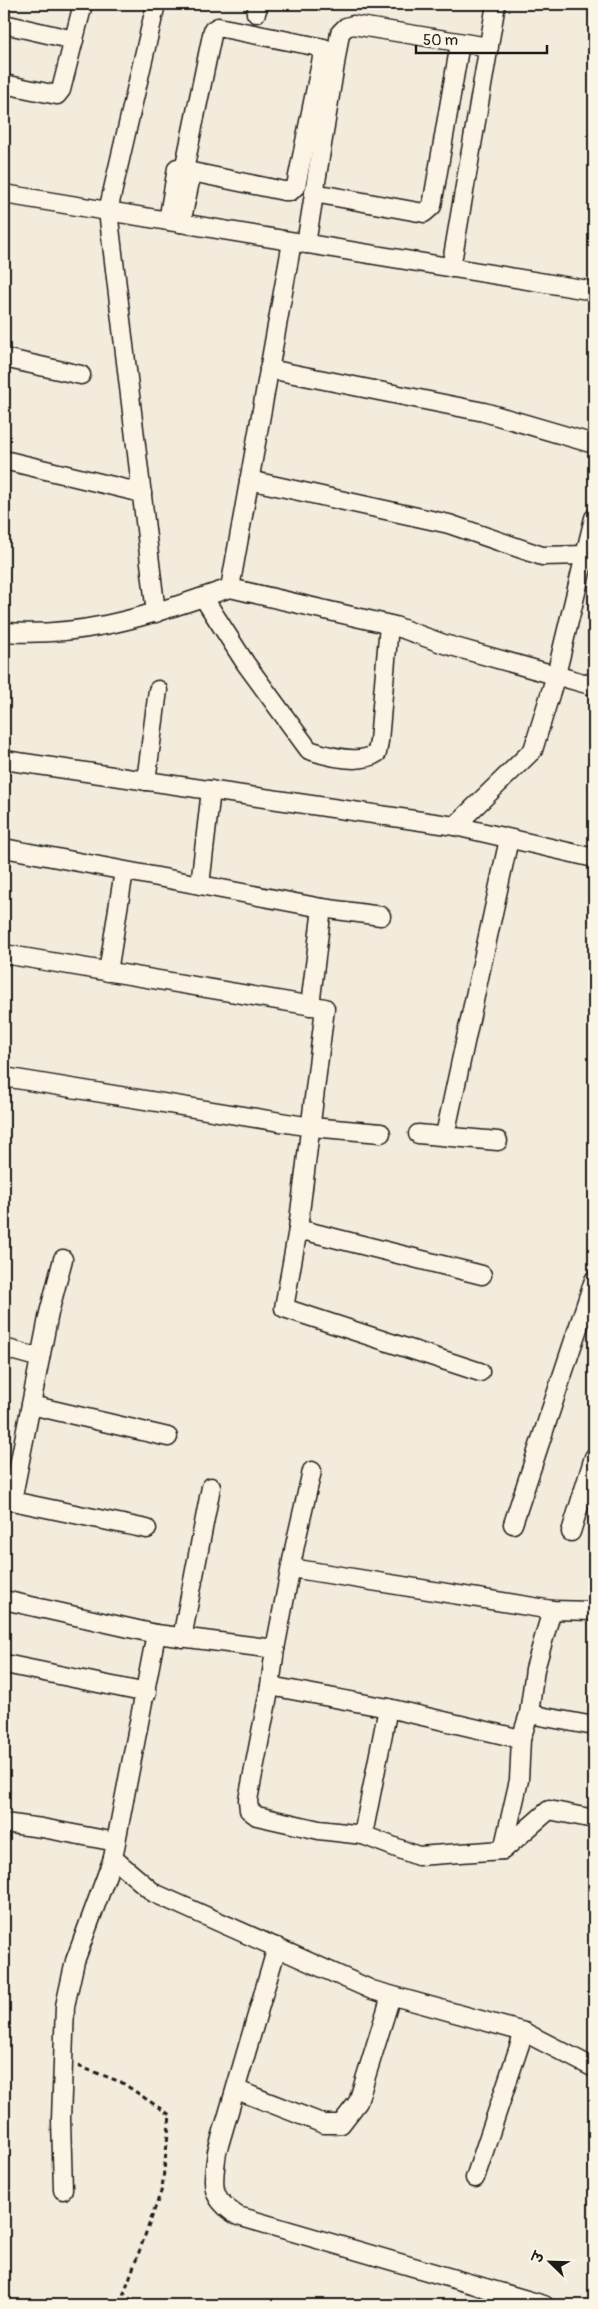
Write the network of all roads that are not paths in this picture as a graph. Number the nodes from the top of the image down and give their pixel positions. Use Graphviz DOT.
graph roads {
  1 [pos="83,4"];
  2 [pos="156,4"];
  3 [pos="496,4"];
  4 [pos="4,24"];
  5 [pos="74,40"];
  6 [pos="460,43"];
  7 [pos="489,47"];
  8 [pos="4,84"];
  9 [pos="184,170"];
  10 [pos="314,193"];
  11 [pos="4,194"];
  12 [pos="108,211"];
  13 [pos="174,222"];
  14 [pos="299,243"];
  15 [pos="451,268"];
  16 [pos="594,291"];
  17 [pos="4,358"];
  18 [pos="269,368"];
  19 [pos="81,375"];
  20 [pos="594,444"];
  21 [pos="4,460"];
  22 [pos="249,480"];
  23 [pos="142,493"];
  24 [pos="594,518"];
  25 [pos="586,555"];
  26 [pos="230,588"];
  27 [pos="203,597"];
  28 [pos="156,613"];
  29 [pos="389,625"];
  30 [pos="4,632"];
  31 [pos="556,675"];
  32 [pos="594,686"];
  33 [pos="158,690"];
  34 [pos="4,760"];
  35 [pos="146,781"];
  36 [pos="211,790"];
  37 [pos="455,826"];
  38 [pos="509,838"];
  39 [pos="4,848"];
  40 [pos="594,858"];
  41 [pos="124,871"];
  42 [pos="200,885"];
  43 [pos="322,908"];
  44 [pos="381,916"];
  45 [pos="4,954"];
  46 [pos="108,972"];
  47 [pos="310,1006"];
  48 [pos="4,1077"];
  49 [pos="310,1127"];
  50 [pos="381,1133"];
  51 [pos="418,1134"];
  52 [pos="445,1135"];
  53 [pos="498,1141"];
  54 [pos="298,1229"];
  55 [pos="63,1259"];
  56 [pos="482,1275"];
  57 [pos="594,1280"];
  58 [pos="4,1348"];
  59 [pos="40,1358"];
  60 [pos="480,1372"];
  61 [pos="31,1405"];
  62 [pos="168,1437"];
  63 [pos="594,1457"];
  64 [pos="312,1471"];
  65 [pos="211,1486"];
  66 [pos="513,1524"];
  67 [pos="147,1529"];
  68 [pos="571,1532"];
  69 [pos="291,1568"];
  70 [pos="4,1600"];
  71 [pos="552,1610"];
  72 [pos="594,1611"];
  73 [pos="156,1634"];
  74 [pos="182,1638"];
  75 [pos="275,1650"];
  76 [pos="5,1664"];
  77 [pos="270,1686"];
  78 [pos="147,1693"];
  79 [pos="388,1708"];
  80 [pos="529,1714"];
  81 [pos="594,1726"];
  82 [pos="522,1739"];
  83 [pos="594,1819"];
  84 [pos="4,1823"];
  85 [pos="363,1835"];
  86 [pos="114,1850"];
  87 [pos="503,1850"];
  88 [pos="277,1947"];
  89 [pos="391,1996"];
  90 [pos="524,2032"];
  91 [pos="594,2068"];
  92 [pos="237,2090"];
  93 [pos="475,2178"];
  94 [pos="64,2190"];
  95 [pos="544,2305"];
  1 -- 5 [label="street"];
  2 -- 12 [label="street"];
  3 -- 7 [label="street"];
  4 -- 5 [label="street"];
  5 -- 8 [label="street"];
  6 -- 7 [label="street"];
  6 -- 10 [label="street"];
  6 -- 10 [label="street"];
  7 -- 15 [label="street"];
  9 -- 9 [label="street"];
  9 -- 13 [label="street"];
  10 -- 14 [label="street"];
  11 -- 12 [label="street"];
  12 -- 13 [label="street"];
  12 -- 23 [label="street"];
  13 -- 14 [label="street"];
  14 -- 15 [label="street"];
  14 -- 18 [label="street"];
  15 -- 16 [label="street"];
  17 -- 19 [label="street"];
  18 -- 20 [label="street"];
  18 -- 22 [label="street"];
  21 -- 23 [label="street"];
  22 -- 25 [label="street"];
  22 -- 26 [label="street"];
  23 -- 28 [label="street"];
  24 -- 25 [label="street"];
  25 -- 31 [label="street"];
  26 -- 27 [label="street"];
  26 -- 29 [label="street"];
  27 -- 28 [label="street"];
  27 -- 29 [label="street"];
  28 -- 30 [label="street"];
  29 -- 31 [label="street"];
  31 -- 32 [label="street"];
  31 -- 37 [label="street"];
  33 -- 35 [label="street"];
  34 -- 35 [label="street"];
  35 -- 36 [label="street"];
  36 -- 37 [label="street"];
  36 -- 42 [label="street"];
  37 -- 38 [label="street"];
  38 -- 40 [label="street"];
  38 -- 52 [label="street"];
  39 -- 41 [label="street"];
  41 -- 42 [label="street"];
  41 -- 46 [label="street"];
  42 -- 43 [label="street"];
  43 -- 44 [label="street"];
  43 -- 47 [label="street"];
  45 -- 46 [label="street"];
  46 -- 47 [label="street"];
  47 -- 49 [label="street"];
  48 -- 49 [label="street"];
  49 -- 50 [label="street"];
  49 -- 54 [label="street"];
  51 -- 52 [label="street"];
  52 -- 53 [label="street"];
  54 -- 56 [label="street"];
  54 -- 60 [label="street"];
  55 -- 59 [label="street"];
  57 -- 66 [label="street"];
  58 -- 59 [label="street"];
  59 -- 61 [label="street"];
  61 -- 62 [label="street"];
  61 -- 67 [label="street"];
  63 -- 68 [label="street"];
  64 -- 69 [label="street"];
  65 -- 74 [label="street"];
  69 -- 71 [label="street"];
  69 -- 75 [label="street"];
  70 -- 73 [label="street"];
  71 -- 72 [label="street"];
  71 -- 80 [label="street"];
  73 -- 74 [label="street"];
  73 -- 78 [label="street"];
  74 -- 75 [label="street"];
  75 -- 77 [label="street"];
  76 -- 78 [label="street"];
  77 -- 79 [label="street"];
  77 -- 85 [label="street"];
  78 -- 86 [label="street"];
  79 -- 82 [label="street"];
  79 -- 85 [label="street"];
  80 -- 81 [label="street"];
  80 -- 82 [label="street"];
  82 -- 87 [label="street"];
  83 -- 87 [label="street"];
  84 -- 86 [label="street"];
  85 -- 87 [label="street"];
  86 -- 88 [label="street"];
  86 -- 94 [label="street"];
  88 -- 89 [label="street"];
  88 -- 92 [label="street"];
  89 -- 90 [label="street"];
  89 -- 92 [label="street"];
  90 -- 91 [label="street"];
  90 -- 93 [label="street"];
  92 -- 95 [label="street"];
}
